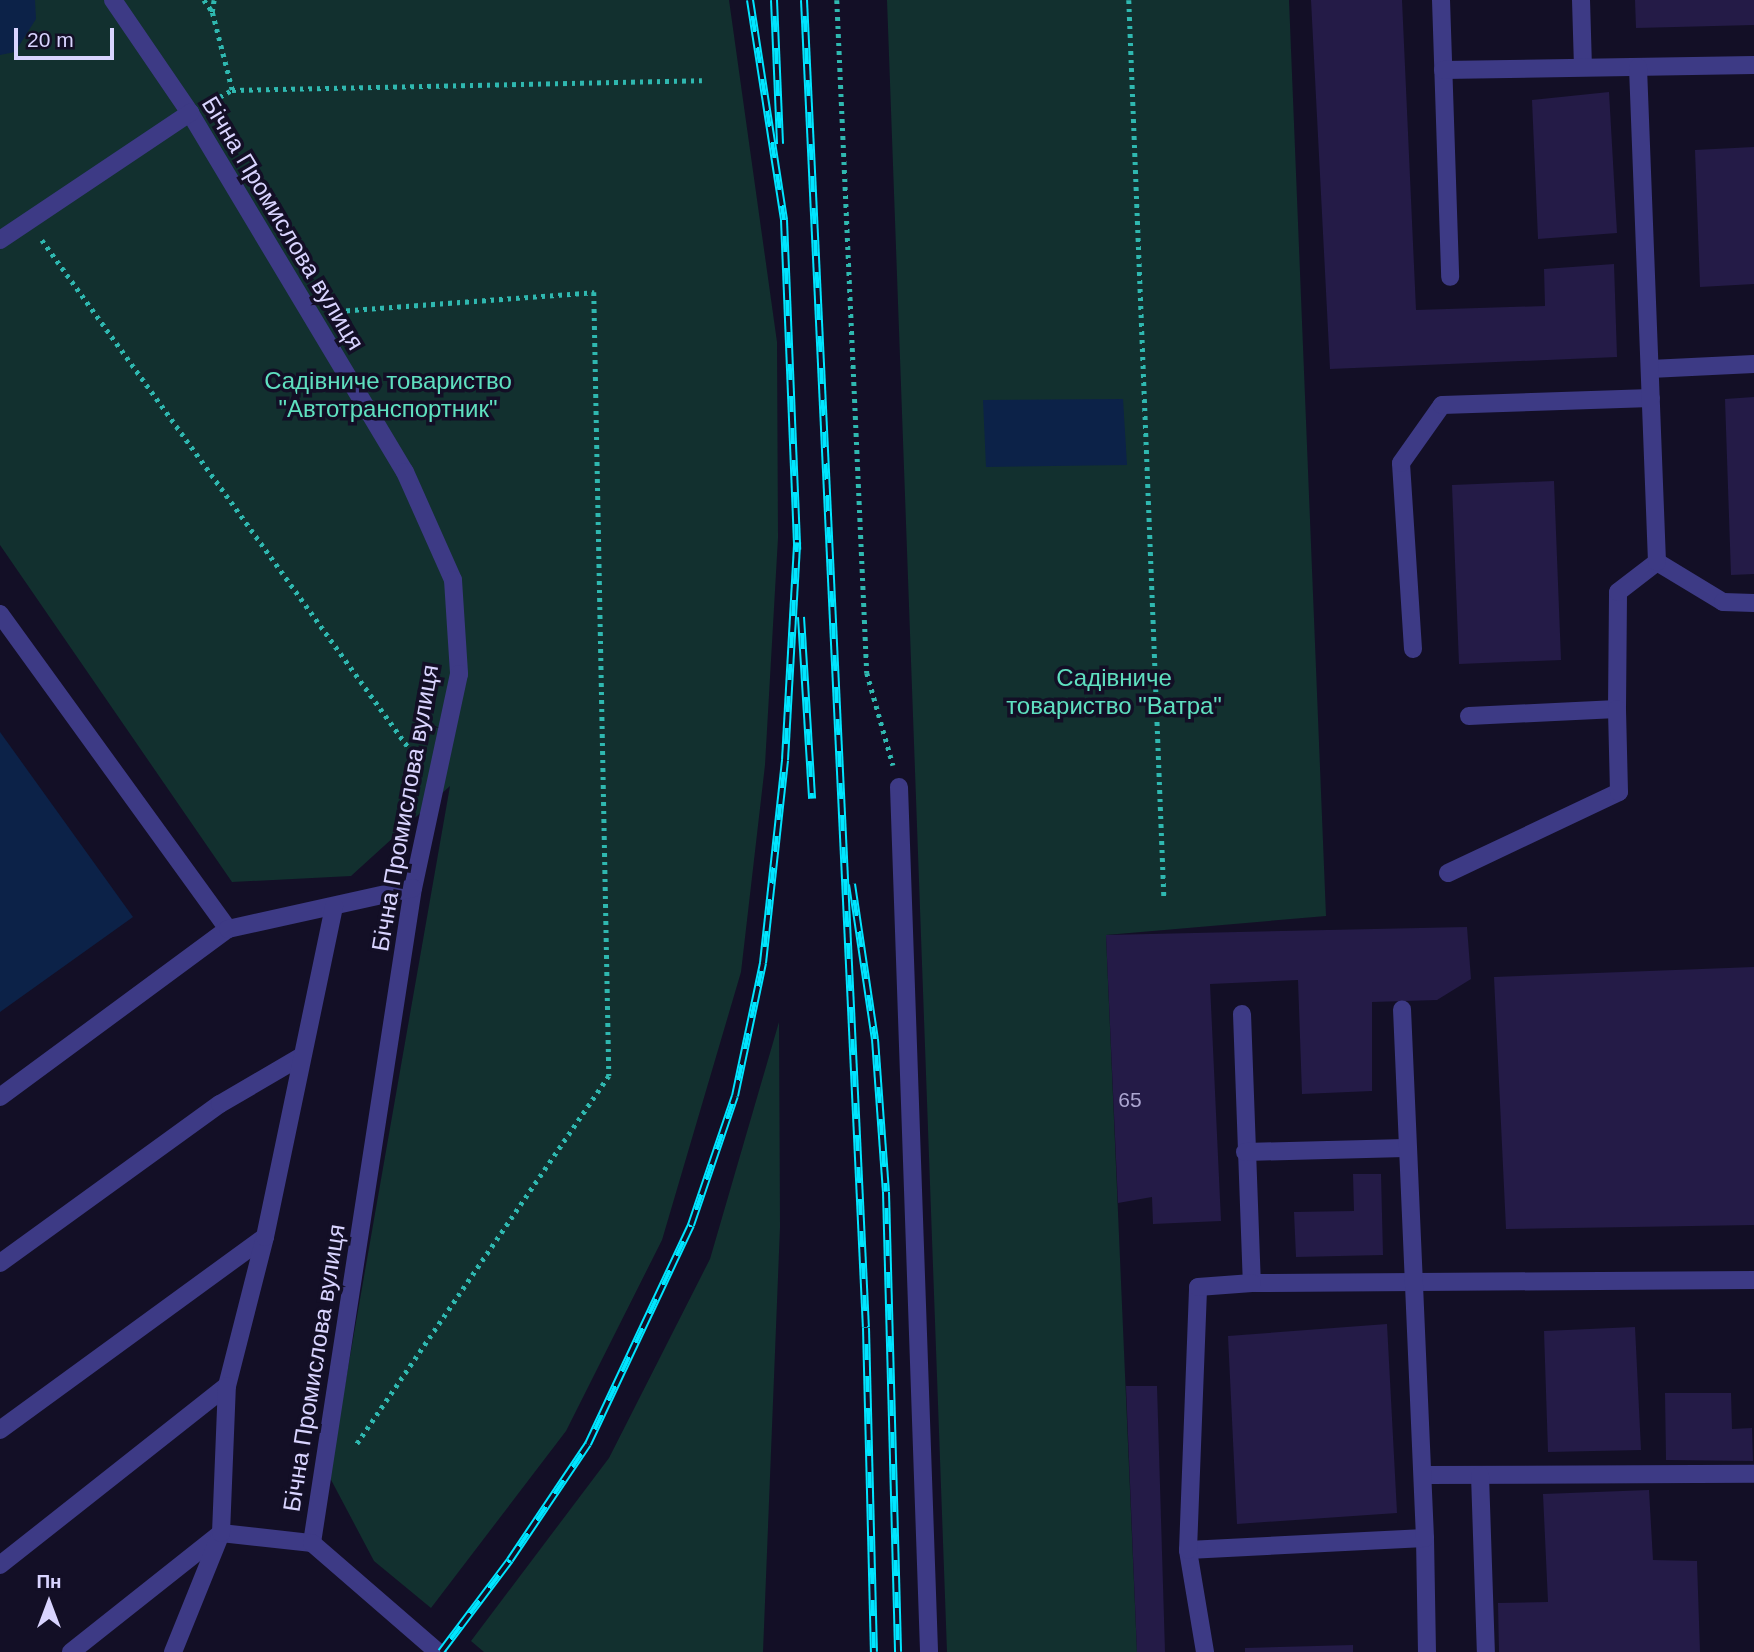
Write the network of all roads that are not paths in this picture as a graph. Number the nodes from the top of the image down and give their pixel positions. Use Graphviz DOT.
graph roads {
  1 [pos="113,0"];
  2 [pos="1441,0"];
  3 [pos="1581,0"];
  4 [pos="1754,65"];
  5 [pos="1583,67"];
  6 [pos="1638,67"];
  7 [pos="1443,69"];
  8 [pos="190,113"];
  9 [pos="0,240"];
  10 [pos="1450,277"];
  11 [pos="1754,364"];
  12 [pos="1650,369"];
  13 [pos="1651,398"];
  14 [pos="1657,562"];
  15 [pos="1754,603"];
  16 [pos="0,614"];
  17 [pos="1413,649"];
  18 [pos="1617,709"];
  19 [pos="1469,716"];
  20 [pos="900,787"];
  21 [pos="1448,873"];
  22 [pos="413,888"];
  23 [pos="334,906"];
  24 [pos="228,929"];
  25 [pos="1402,1010"];
  26 [pos="1242,1014"];
  27 [pos="303,1056"];
  28 [pos="0,1097"];
  29 [pos="1405,1148"];
  30 [pos="1245,1152"];
  31 [pos="265,1237"];
  32 [pos="0,1263"];
  33 [pos="1754,1280"];
  34 [pos="1252,1283"];
  35 [pos="1411,1284"];
  36 [pos="227,1386"];
  37 [pos="0,1430"];
  38 [pos="1754,1474"];
  39 [pos="1425,1475"];
  40 [pos="1480,1475"];
  41 [pos="221,1533"];
  42 [pos="1425,1538"];
  43 [pos="312,1543"];
  44 [pos="1188,1550"];
  45 [pos="0,1565"];
  46 [pos="71,1652"];
  47 [pos="173,1652"];
  48 [pos="438,1652"];
  49 [pos="929,1652"];
  50 [pos="1205,1652"];
  51 [pos="1427,1652"];
  52 [pos="1486,1652"];
  1 -- 8 [label="lane, Бічна Промислова вулиця"];
  2 -- 7 [label="lane"];
  3 -- 5 [label="lane"];
  4 -- 6 [label="lane"];
  5 -- 6 [label="lane"];
  5 -- 7 [label="lane"];
  6 -- 12 [label="lane"];
  7 -- 10 [label="lane"];
  8 -- 9 [label="lane"];
  8 -- 22 [label="lane, Бічна Промислова вулиця"];
  11 -- 12 [label="lane"];
  12 -- 13 [label="lane"];
  13 -- 14 [label="lane"];
  13 -- 17 [label="lane"];
  14 -- 15 [label="lane"];
  14 -- 18 [label="lane"];
  16 -- 24 [label="lane"];
  18 -- 19 [label="lane"];
  18 -- 21 [label="lane"];
  20 -- 49 [label="lane"];
  22 -- 23 [label="lane"];
  22 -- 43 [label="lane, Бічна Промислова вулиця"];
  23 -- 24 [label="lane"];
  23 -- 27 [label="lane"];
  24 -- 28 [label="lane"];
  25 -- 29 [label="lane"];
  26 -- 30 [label="lane"];
  27 -- 31 [label="lane"];
  27 -- 32 [label="lane"];
  29 -- 30 [label="lane"];
  29 -- 35 [label="lane"];
  30 -- 34 [label="lane"];
  31 -- 36 [label="lane"];
  31 -- 37 [label="lane"];
  33 -- 35 [label="lane"];
  34 -- 35 [label="lane"];
  34 -- 44 [label="lane"];
  35 -- 39 [label="lane"];
  36 -- 41 [label="lane"];
  36 -- 45 [label="lane"];
  38 -- 40 [label="lane"];
  39 -- 40 [label="lane"];
  39 -- 42 [label="lane"];
  40 -- 52 [label="lane"];
  41 -- 43 [label="lane"];
  41 -- 46 [label="lane"];
  41 -- 47 [label="lane"];
  42 -- 44 [label="lane"];
  42 -- 51 [label="lane"];
  43 -- 48 [label="lane"];
  44 -- 50 [label="lane"];
}
